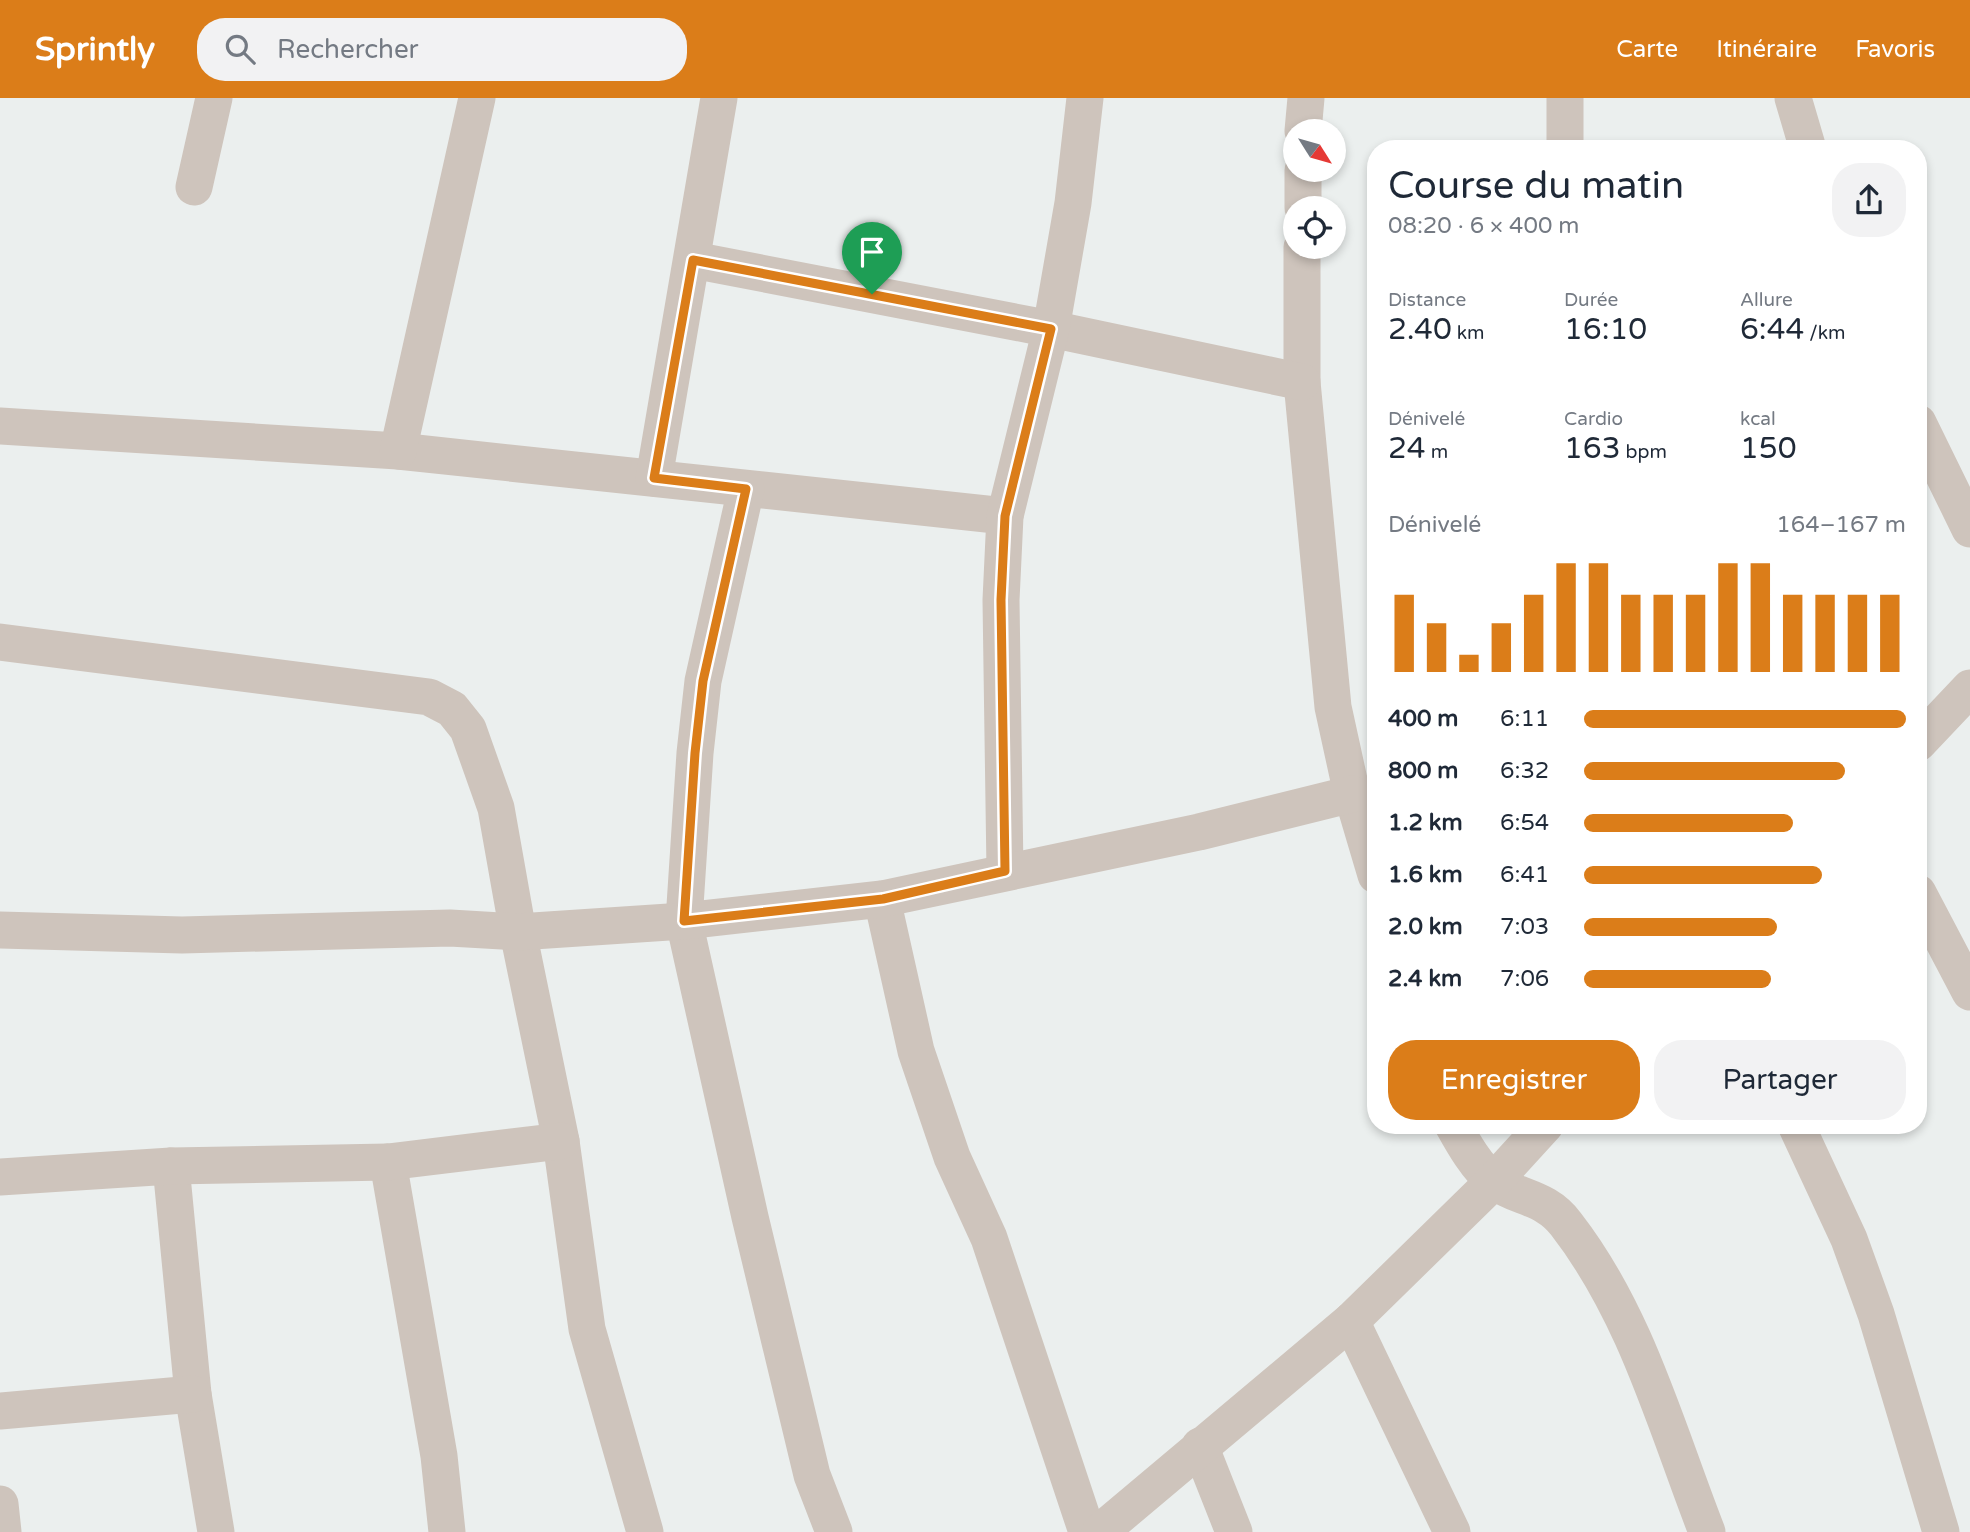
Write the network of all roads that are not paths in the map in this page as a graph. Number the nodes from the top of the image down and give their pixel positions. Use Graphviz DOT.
graph roads {
  1 [pos="214,98"];
  2 [pos="477,98"];
  3 [pos="719,98"];
  4 [pos="1085,98"];
  5 [pos="1306,98"];
  6 [pos="1565,98"];
  7 [pos="1793,98"];
  8 [pos="1304,119"];
  9 [pos="1565,140"];
  10 [pos="1805,140"];
  11 [pos="194,187"];
  12 [pos="1303,259"];
  13 [pos="693,260"];
  14 [pos="1051,329"];
  15 [pos="1302,382"];
  16 [pos="0,426"];
  17 [pos="1927,441"];
  18 [pos="398,452"];
  19 [pos="654,478"];
  20 [pos="746,489"];
  21 [pos="1005,516"];
  22 [pos="1970,529"];
  23 [pos="0,642"];
  24 [pos="1970,688"];
  25 [pos="1927,733"];
  26 [pos="1352,794"];
  27 [pos="1367,845"];
  28 [pos="1005,871"];
  29 [pos="883,899"];
  30 [pos="1927,910"];
  31 [pos="684,921"];
  32 [pos="0,930"];
  33 [pos="518,932"];
  34 [pos="1970,992"];
  35 [pos="1460,1134"];
  36 [pos="1537,1134"];
  37 [pos="1800,1134"];
  38 [pos="561,1141"];
  39 [pos="388,1162"];
  40 [pos="171,1166"];
  41 [pos="0,1177"];
  42 [pos="1494,1181"];
  43 [pos="1351,1321"];
  44 [pos="193,1394"];
  45 [pos="0,1411"];
  46 [pos="1200,1446"];
  47 [pos="0,1504"];
  48 [pos="3,1532"];
  49 [pos="215,1532"];
  50 [pos="447,1532"];
  51 [pos="645,1532"];
  52 [pos="834,1532"];
  53 [pos="1087,1532"];
  54 [pos="1100,1532"];
  55 [pos="1234,1532"];
  56 [pos="1452,1532"];
  57 [pos="1707,1532"];
  58 [pos="1941,1532"];
  1 -- 11 [label="street"];
  2 -- 18 [label="street"];
  3 -- 13 [label="street"];
  4 -- 14 [label="street"];
  5 -- 8 [label="street"];
  6 -- 9 [label="street"];
  7 -- 10 [label="street"];
  12 -- 15 [label="street"];
  13 -- 14 [label="street"];
  13 -- 19 [label="street"];
  14 -- 15 [label="street"];
  14 -- 21 [label="street"];
  15 -- 26 [label="street"];
  16 -- 18 [label="street"];
  17 -- 22 [label="street"];
  18 -- 19 [label="street"];
  19 -- 20 [label="street"];
  20 -- 21 [label="street"];
  20 -- 31 [label="street"];
  21 -- 28 [label="street"];
  23 -- 33 [label="street"];
  24 -- 25 [label="street"];
  26 -- 27 [label="street"];
  26 -- 28 [label="street"];
  28 -- 29 [label="street"];
  29 -- 31 [label="street"];
  29 -- 53 [label="street"];
  30 -- 34 [label="street"];
  31 -- 33 [label="street"];
  31 -- 52 [label="street"];
  32 -- 33 [label="street"];
  33 -- 38 [label="street"];
  35 -- 42 [label="street"];
  36 -- 42 [label="street"];
  37 -- 58 [label="street"];
  38 -- 39 [label="street"];
  38 -- 51 [label="street"];
  39 -- 40 [label="street"];
  39 -- 50 [label="street"];
  40 -- 41 [label="street"];
  40 -- 44 [label="street"];
  42 -- 43 [label="street"];
  42 -- 57 [label="street"];
  43 -- 46 [label="street"];
  43 -- 56 [label="street"];
  44 -- 45 [label="street"];
  44 -- 49 [label="street"];
  46 -- 54 [label="street"];
  46 -- 55 [label="street"];
  47 -- 48 [label="street"];
}
